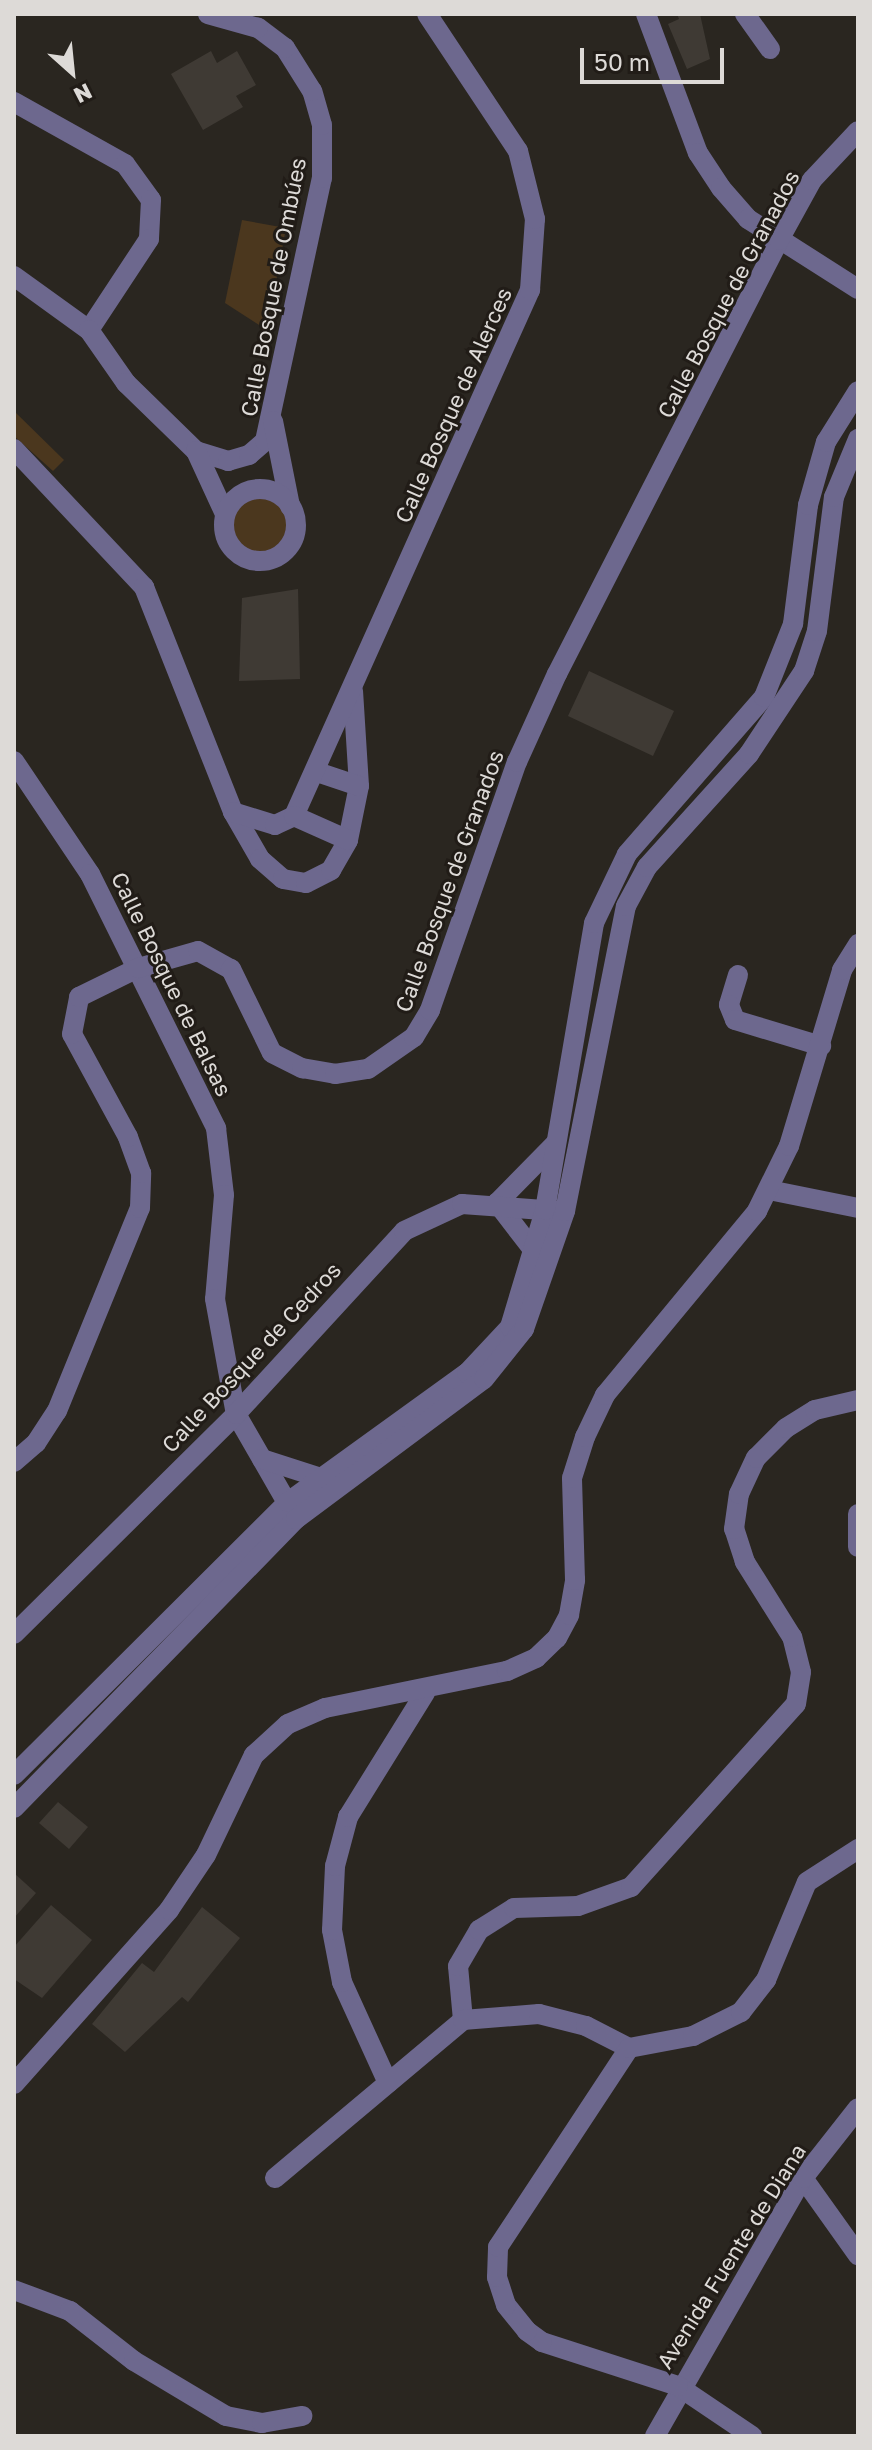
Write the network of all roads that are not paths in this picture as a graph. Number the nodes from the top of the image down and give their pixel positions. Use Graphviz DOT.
graph roads {
  1 [pos="208,14"];
  2 [pos="427,14"];
  3 [pos="646,14"];
  4 [pos="745,14"];
  5 [pos="770,49"];
  6 [pos="14,102"];
  7 [pos="858,131"];
  8 [pos="779,240"];
  9 [pos="14,276"];
  10 [pos="858,289"];
  11 [pos="89,330"];
  12 [pos="858,391"];
  13 [pos="273,421"];
  14 [pos="858,439"];
  15 [pos="14,449"];
  16 [pos="196,451"];
  17 [pos="239,459"];
  18 [pos="247,491"];
  19 [pos="290,506"];
  20 [pos="225,514"];
  21 [pos="353,687"];
  22 [pos="14,761"];
  23 [pos="317,772"];
  24 [pos="359,786"];
  25 [pos="233,812"];
  26 [pos="294,816"];
  27 [pos="348,840"];
  28 [pos="858,944"];
  29 [pos="138,968"];
  30 [pos="738,975"];
  31 [pos="821,1046"];
  32 [pos="557,1141"];
  33 [pos="769,1190"];
  34 [pos="497,1203"];
  35 [pos="858,1208"];
  36 [pos="555,1211"];
  37 [pos="534,1251"];
  38 [pos="858,1400"];
  39 [pos="236,1414"];
  40 [pos="262,1459"];
  41 [pos="14,1462"];
  42 [pos="321,1478"];
  43 [pos="292,1510"];
  44 [pos="858,1514"];
  45 [pos="858,1547"];
  46 [pos="14,1634"];
  47 [pos="425,1693"];
  48 [pos="14,1775"];
  49 [pos="14,1808"];
  50 [pos="858,1849"];
  51 [pos="463,2020"];
  52 [pos="629,2048"];
  53 [pos="388,2083"];
  54 [pos="14,2084"];
  55 [pos="858,2108"];
  56 [pos="275,2178"];
  57 [pos="803,2178"];
  58 [pos="858,2255"];
  59 [pos="14,2290"];
  60 [pos="678,2386"];
  61 [pos="302,2416"];
  62 [pos="655,2436"];
  63 [pos="752,2436"];
  1 -- 13 [label="street, Calle Bosque de Ombúes"];
  2 -- 21 [label="street, Calle Bosque de Alerces"];
  3 -- 8 [label="street"];
  4 -- 5 [label="street"];
  6 -- 11 [label="street"];
  7 -- 8 [label="street, Calle Bosque de Granados"];
  8 -- 10 [label="street"];
  8 -- 29 [label="street, Calle Bosque de Granados"];
  9 -- 11 [label="street"];
  11 -- 16 [label="street"];
  12 -- 32 [label="street"];
  13 -- 17 [label="street, Calle Bosque de Ombúes"];
  13 -- 19 [label="street"];
  14 -- 36 [label="street"];
  15 -- 25 [label="street, Calle Bosque de Alerces"];
  16 -- 17 [label="street"];
  16 -- 20 [label="street"];
  17 -- 18 [label="street"];
  18 -- 19 [label="street"];
  18 -- 20 [label="street"];
  19 -- 20 [label="street"];
  21 -- 23 [label="street, Calle Bosque de Alerces"];
  21 -- 24 [label="street, Calle Bosque de Alerces"];
  22 -- 29 [label="street, Calle Bosque de Balsas"];
  23 -- 24 [label="street"];
  23 -- 26 [label="street, Calle Bosque de Alerces"];
  24 -- 27 [label="street, Calle Bosque de Alerces"];
  25 -- 26 [label="street"];
  25 -- 27 [label="street, Calle Bosque de Alerces"];
  26 -- 27 [label="street"];
  28 -- 31 [label="street"];
  29 -- 39 [label="street, Calle Bosque de Balsas"];
  29 -- 41 [label="street, Calle Bosque de Granados"];
  30 -- 31 [label="street"];
  31 -- 33 [label="street"];
  32 -- 34 [label="street"];
  32 -- 36 [label="street"];
  33 -- 35 [label="street"];
  33 -- 47 [label="street"];
  34 -- 36 [label="street, Calle Bosque de Cedros"];
  34 -- 37 [label="street"];
  34 -- 39 [label="street, Calle Bosque de Cedros"];
  36 -- 37 [label="street"];
  36 -- 43 [label="street"];
  37 -- 42 [label="street"];
  38 -- 51 [label="street"];
  39 -- 40 [label="street, Calle Bosque de Balsas"];
  39 -- 46 [label="street, Calle Bosque de Cedros"];
  40 -- 42 [label="street"];
  40 -- 43 [label="street, Calle Bosque de Balsas"];
  42 -- 43 [label="street"];
  43 -- 48 [label="street"];
  43 -- 49 [label="street"];
  44 -- 45 [label="street"];
  47 -- 53 [label="street"];
  47 -- 54 [label="street"];
  50 -- 52 [label="street"];
  51 -- 52 [label="street"];
  51 -- 53 [label="street"];
  52 -- 60 [label="street"];
  53 -- 56 [label="street"];
  55 -- 57 [label="street, Avenida Fuente de Diana"];
  57 -- 58 [label="street"];
  57 -- 60 [label="street, Avenida Fuente de Diana"];
  59 -- 61 [label="street"];
  60 -- 62 [label="street, Avenida Fuente de Diana"];
  60 -- 63 [label="street"];
}
